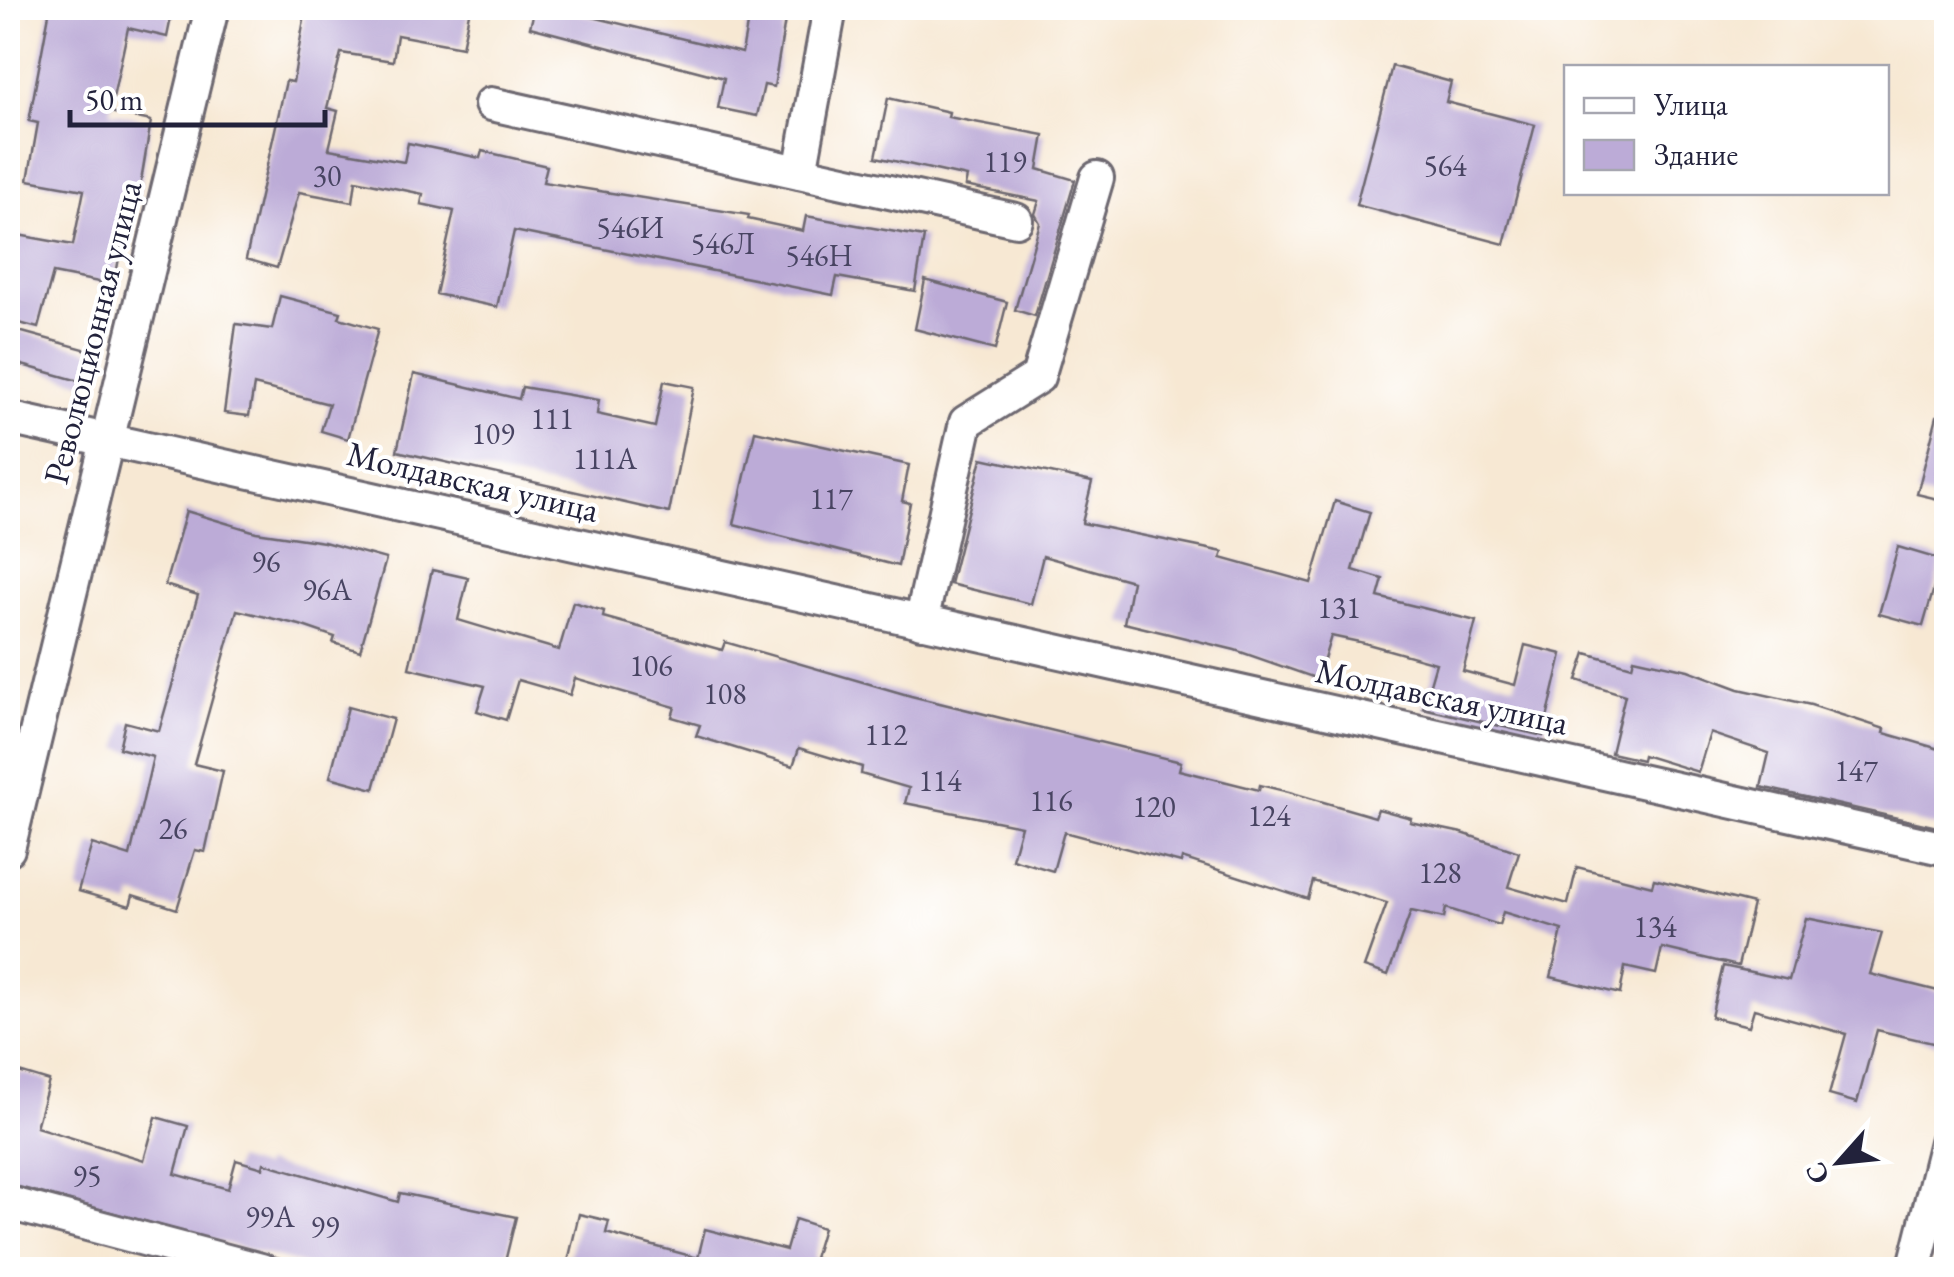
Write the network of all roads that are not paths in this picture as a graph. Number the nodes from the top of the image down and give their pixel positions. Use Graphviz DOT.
graph roads {
  1 [pos="212,8"];
  2 [pos="830,8"];
  3 [pos="491,104"];
  4 [pos="800,172"];
  5 [pos="1097,178"];
  6 [pos="1016,220"];
  7 [pos="8,418"];
  8 [pos="107,441"];
  9 [pos="920,622"];
  10 [pos="8,849"];
  11 [pos="1946,849"];
  12 [pos="1946,1142"];
  13 [pos="8,1204"];
  14 [pos="262,1270"];
  15 [pos="1914,1270"];
  1 -- 8 [label="street, Революционная улица"];
  2 -- 4 [label="street"];
  3 -- 4 [label="street"];
  4 -- 6 [label="street"];
  5 -- 9 [label="street"];
  7 -- 8 [label="street, Молдавская улица"];
  8 -- 9 [label="street, Молдавская улица"];
  8 -- 10 [label="street, Революционная улица"];
  9 -- 11 [label="street, Молдавская улица"];
  12 -- 15 [label="street"];
  13 -- 14 [label="street"];
}
